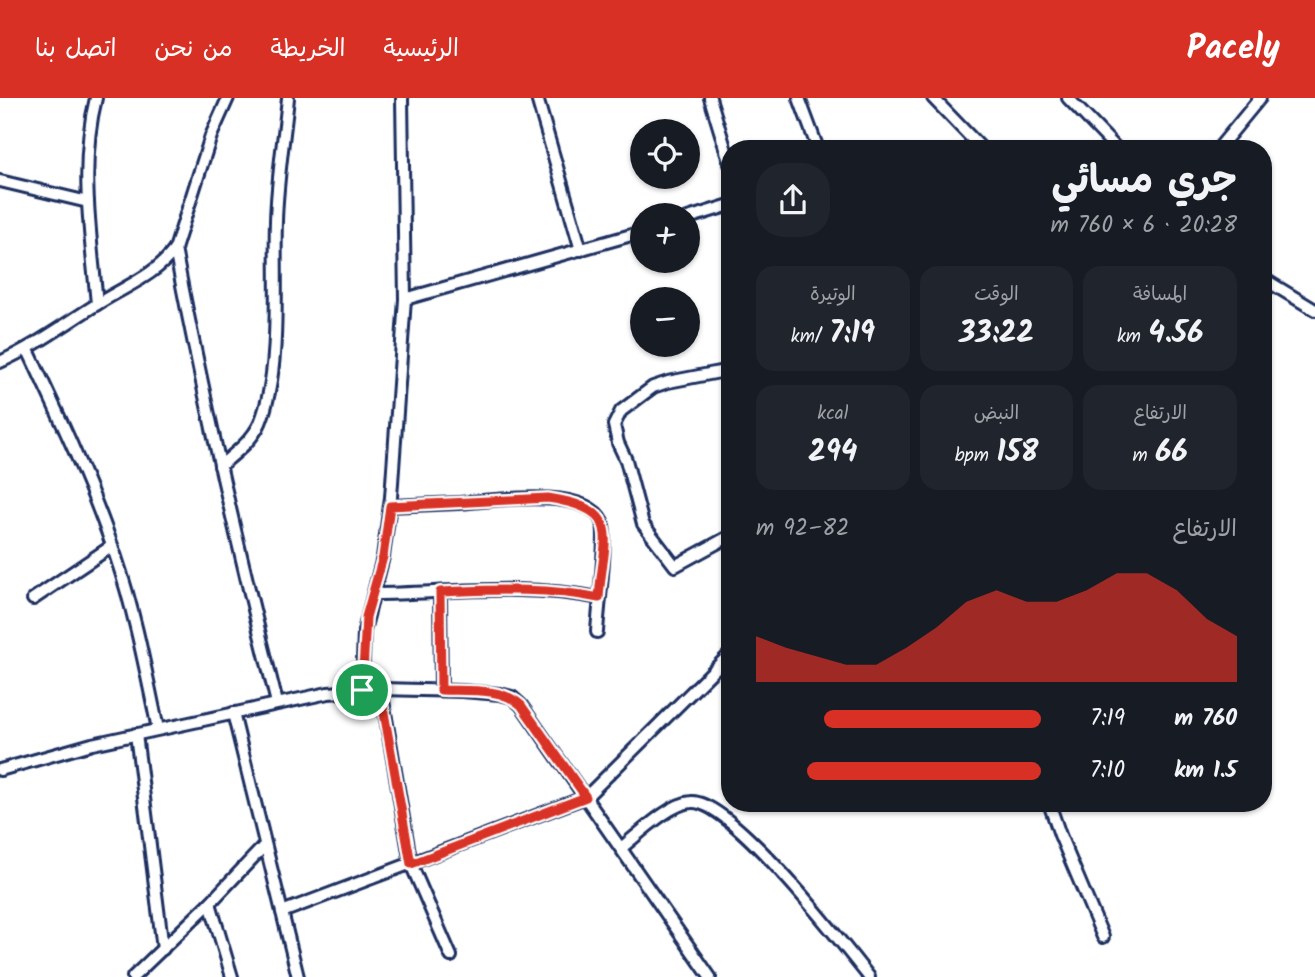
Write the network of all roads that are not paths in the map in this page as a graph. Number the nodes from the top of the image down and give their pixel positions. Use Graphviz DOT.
graph roads {
  1 [pos="96,98"];
  2 [pos="228,98"];
  3 [pos="288,98"];
  4 [pos="402,98"];
  5 [pos="537,98"];
  6 [pos="710,98"];
  7 [pos="799,98"];
  8 [pos="933,98"];
  9 [pos="1068,98"];
  10 [pos="1260,98"];
  11 [pos="723,140"];
  12 [pos="815,140"];
  13 [pos="973,140"];
  14 [pos="1108,140"];
  15 [pos="1225,140"];
  16 [pos="0,181"];
  17 [pos="88,202"];
  18 [pos="721,208"];
  19 [pos="700,214"];
  20 [pos="630,236"];
  21 [pos="175,249"];
  22 [pos="581,250"];
  23 [pos="1272,283"];
  24 [pos="405,299"];
  25 [pos="97,304"];
  26 [pos="1314,307"];
  27 [pos="29,350"];
  28 [pos="0,362"];
  29 [pos="721,372"];
  30 [pos="220,466"];
  31 [pos="390,506"];
  32 [pos="721,541"];
  33 [pos="112,546"];
  34 [pos="440,592"];
  35 [pos="374,594"];
  36 [pos="599,598"];
  37 [pos="33,599"];
  38 [pos="597,632"];
  39 [pos="721,663"];
  40 [pos="362,690"];
  41 [pos="380,690"];
  42 [pos="441,690"];
  43 [pos="277,703"];
  44 [pos="233,713"];
  45 [pos="158,729"];
  46 [pos="136,734"];
  47 [pos="0,770"];
  48 [pos="586,797"];
  49 [pos="1052,812"];
  50 [pos="265,845"];
  51 [pos="621,848"];
  52 [pos="411,864"];
  53 [pos="210,904"];
  54 [pos="282,912"];
  55 [pos="1103,937"];
  56 [pos="163,949"];
  57 [pos="451,956"];
  58 [pos="133,977"];
  59 [pos="232,977"];
  60 [pos="298,977"];
  61 [pos="710,977"];
  62 [pos="869,977"];
  1 -- 17 [label="street"];
  2 -- 21 [label="street"];
  3 -- 30 [label="street"];
  4 -- 24 [label="street"];
  5 -- 22 [label="street"];
  6 -- 11 [label="street"];
  7 -- 12 [label="street"];
  8 -- 13 [label="street"];
  9 -- 14 [label="street"];
  10 -- 15 [label="street"];
  16 -- 17 [label="street"];
  17 -- 25 [label="street"];
  18 -- 19 [label="street"];
  20 -- 22 [label="street"];
  21 -- 25 [label="street"];
  21 -- 30 [label="street"];
  22 -- 24 [label="street"];
  23 -- 26 [label="street"];
  24 -- 31 [label="street"];
  25 -- 27 [label="street"];
  27 -- 28 [label="street"];
  27 -- 33 [label="street"];
  29 -- 32 [label="street"];
  30 -- 43 [label="street"];
  31 -- 35 [label="street"];
  31 -- 36 [label="street"];
  33 -- 37 [label="street"];
  33 -- 45 [label="street"];
  34 -- 35 [label="street"];
  34 -- 36 [label="street"];
  34 -- 42 [label="street"];
  35 -- 40 [label="street"];
  36 -- 38 [label="street"];
  39 -- 48 [label="street"];
  40 -- 41 [label="street"];
  40 -- 43 [label="street"];
  41 -- 42 [label="street"];
  41 -- 52 [label="street"];
  42 -- 48 [label="street"];
  43 -- 44 [label="street"];
  44 -- 45 [label="street"];
  44 -- 50 [label="street"];
  45 -- 46 [label="street"];
  46 -- 47 [label="street"];
  46 -- 56 [label="street"];
  48 -- 51 [label="street"];
  48 -- 52 [label="street"];
  49 -- 55 [label="street"];
  50 -- 53 [label="street"];
  50 -- 54 [label="street"];
  51 -- 61 [label="street"];
  51 -- 62 [label="street"];
  52 -- 54 [label="street"];
  52 -- 57 [label="street"];
  53 -- 56 [label="street"];
  53 -- 59 [label="street"];
  54 -- 60 [label="street"];
  56 -- 58 [label="street"];
}
